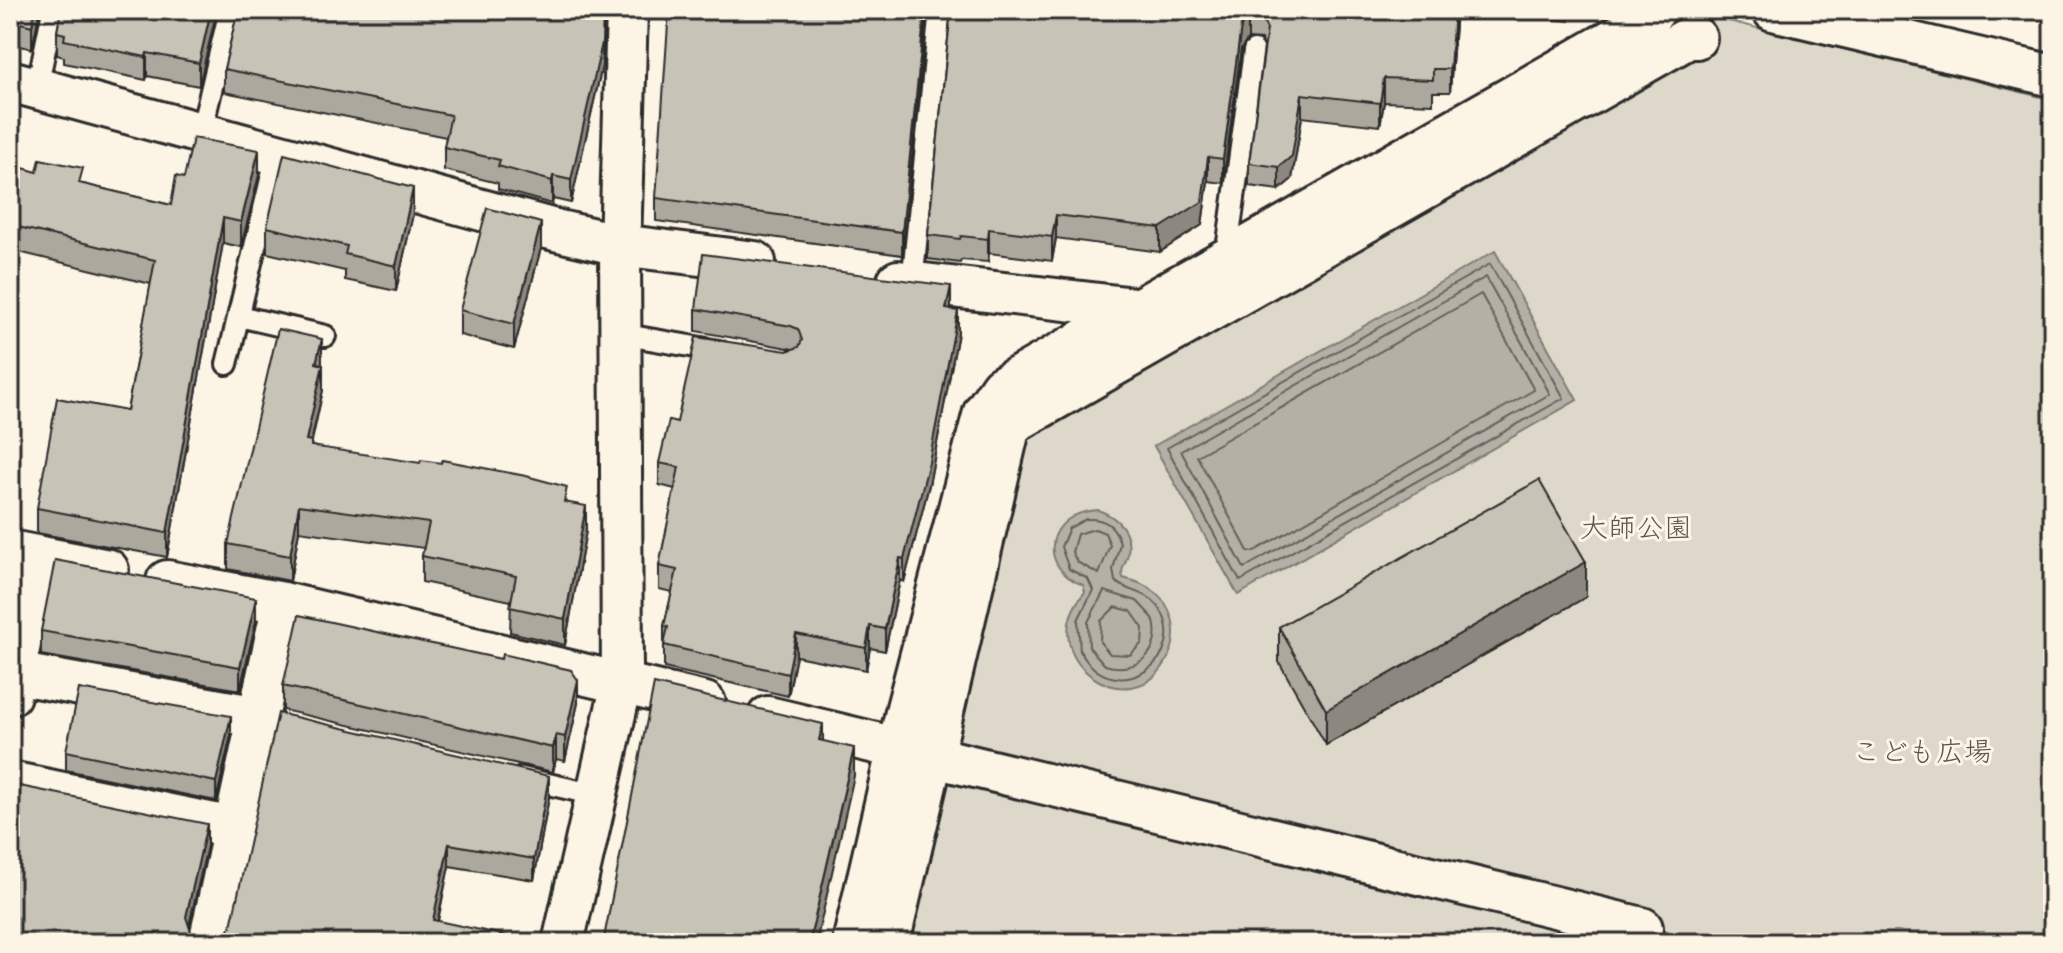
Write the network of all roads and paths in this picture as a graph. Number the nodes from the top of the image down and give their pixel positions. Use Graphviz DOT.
graph roads {
  1 [pos="53,10"];
  2 [pos="230,10"];
  3 [pos="627,10"];
  4 [pos="940,10"];
  5 [pos="1655,10"];
  6 [pos="1773,10"];
  7 [pos="1696,38"];
  8 [pos="1254,51"];
  9 [pos="2053,76"];
  10 [pos="24,85"];
  11 [pos="201,133"];
  12 [pos="277,154"];
  13 [pos="620,245"];
  14 [pos="1226,257"];
  15 [pos="790,267"];
  16 [pos="866,277"];
  17 [pos="912,283"];
  18 [pos="1135,308"];
  19 [pos="239,316"];
  20 [pos="620,334"];
  21 [pos="325,336"];
  22 [pos="746,355"];
  23 [pos="227,364"];
  24 [pos="24,554"];
  25 [pos="283,603"];
  26 [pos="622,683"];
  27 [pos="12,684"];
  28 [pos="265,719"];
  29 [pos="916,750"];
  30 [pos="507,774"];
  31 [pos="10,782"];
  32 [pos="596,795"];
  33 [pos="234,828"];
  34 [pos="1642,928"];
  35 [pos="209,943"];
  36 [pos="563,943"];
  37 [pos="853,943"];
  38 [pos="889,943"];
  1 -- 10 [label="lane"];
  2 -- 11 [label="lane"];
  3 -- 13 [label="street"];
  4 -- 17 [label="lane"];
  5 -- 14 [label="street"];
  6 -- 9 [label="street"];
  7 -- 29 [label="street"];
  8 -- 14 [label="lane"];
  10 -- 11 [label="street"];
  11 -- 12 [label="street"];
  12 -- 13 [label="street"];
  12 -- 19 [label="lane"];
  13 -- 15 [label="street"];
  13 -- 20 [label="street"];
  14 -- 18 [label="street"];
  16 -- 17 [label="street"];
  17 -- 18 [label="street"];
  18 -- 29 [label="street"];
  19 -- 21 [label="lane"];
  19 -- 23 [label="lane"];
  20 -- 22 [label="lane"];
  20 -- 26 [label="street"];
  24 -- 25 [label="street"];
  24 -- 27 [label="street"];
  25 -- 26 [label="street"];
  25 -- 28 [label="street"];
  26 -- 29 [label="street"];
  26 -- 32 [label="street"];
  27 -- 28 [label="street"];
  28 -- 33 [label="street"];
  29 -- 34 [label="street"];
  29 -- 37 [label="street"];
  29 -- 38 [label="street"];
  30 -- 32 [label="lane"];
  31 -- 33 [label="street"];
  32 -- 36 [label="street"];
  33 -- 35 [label="street"];
}
